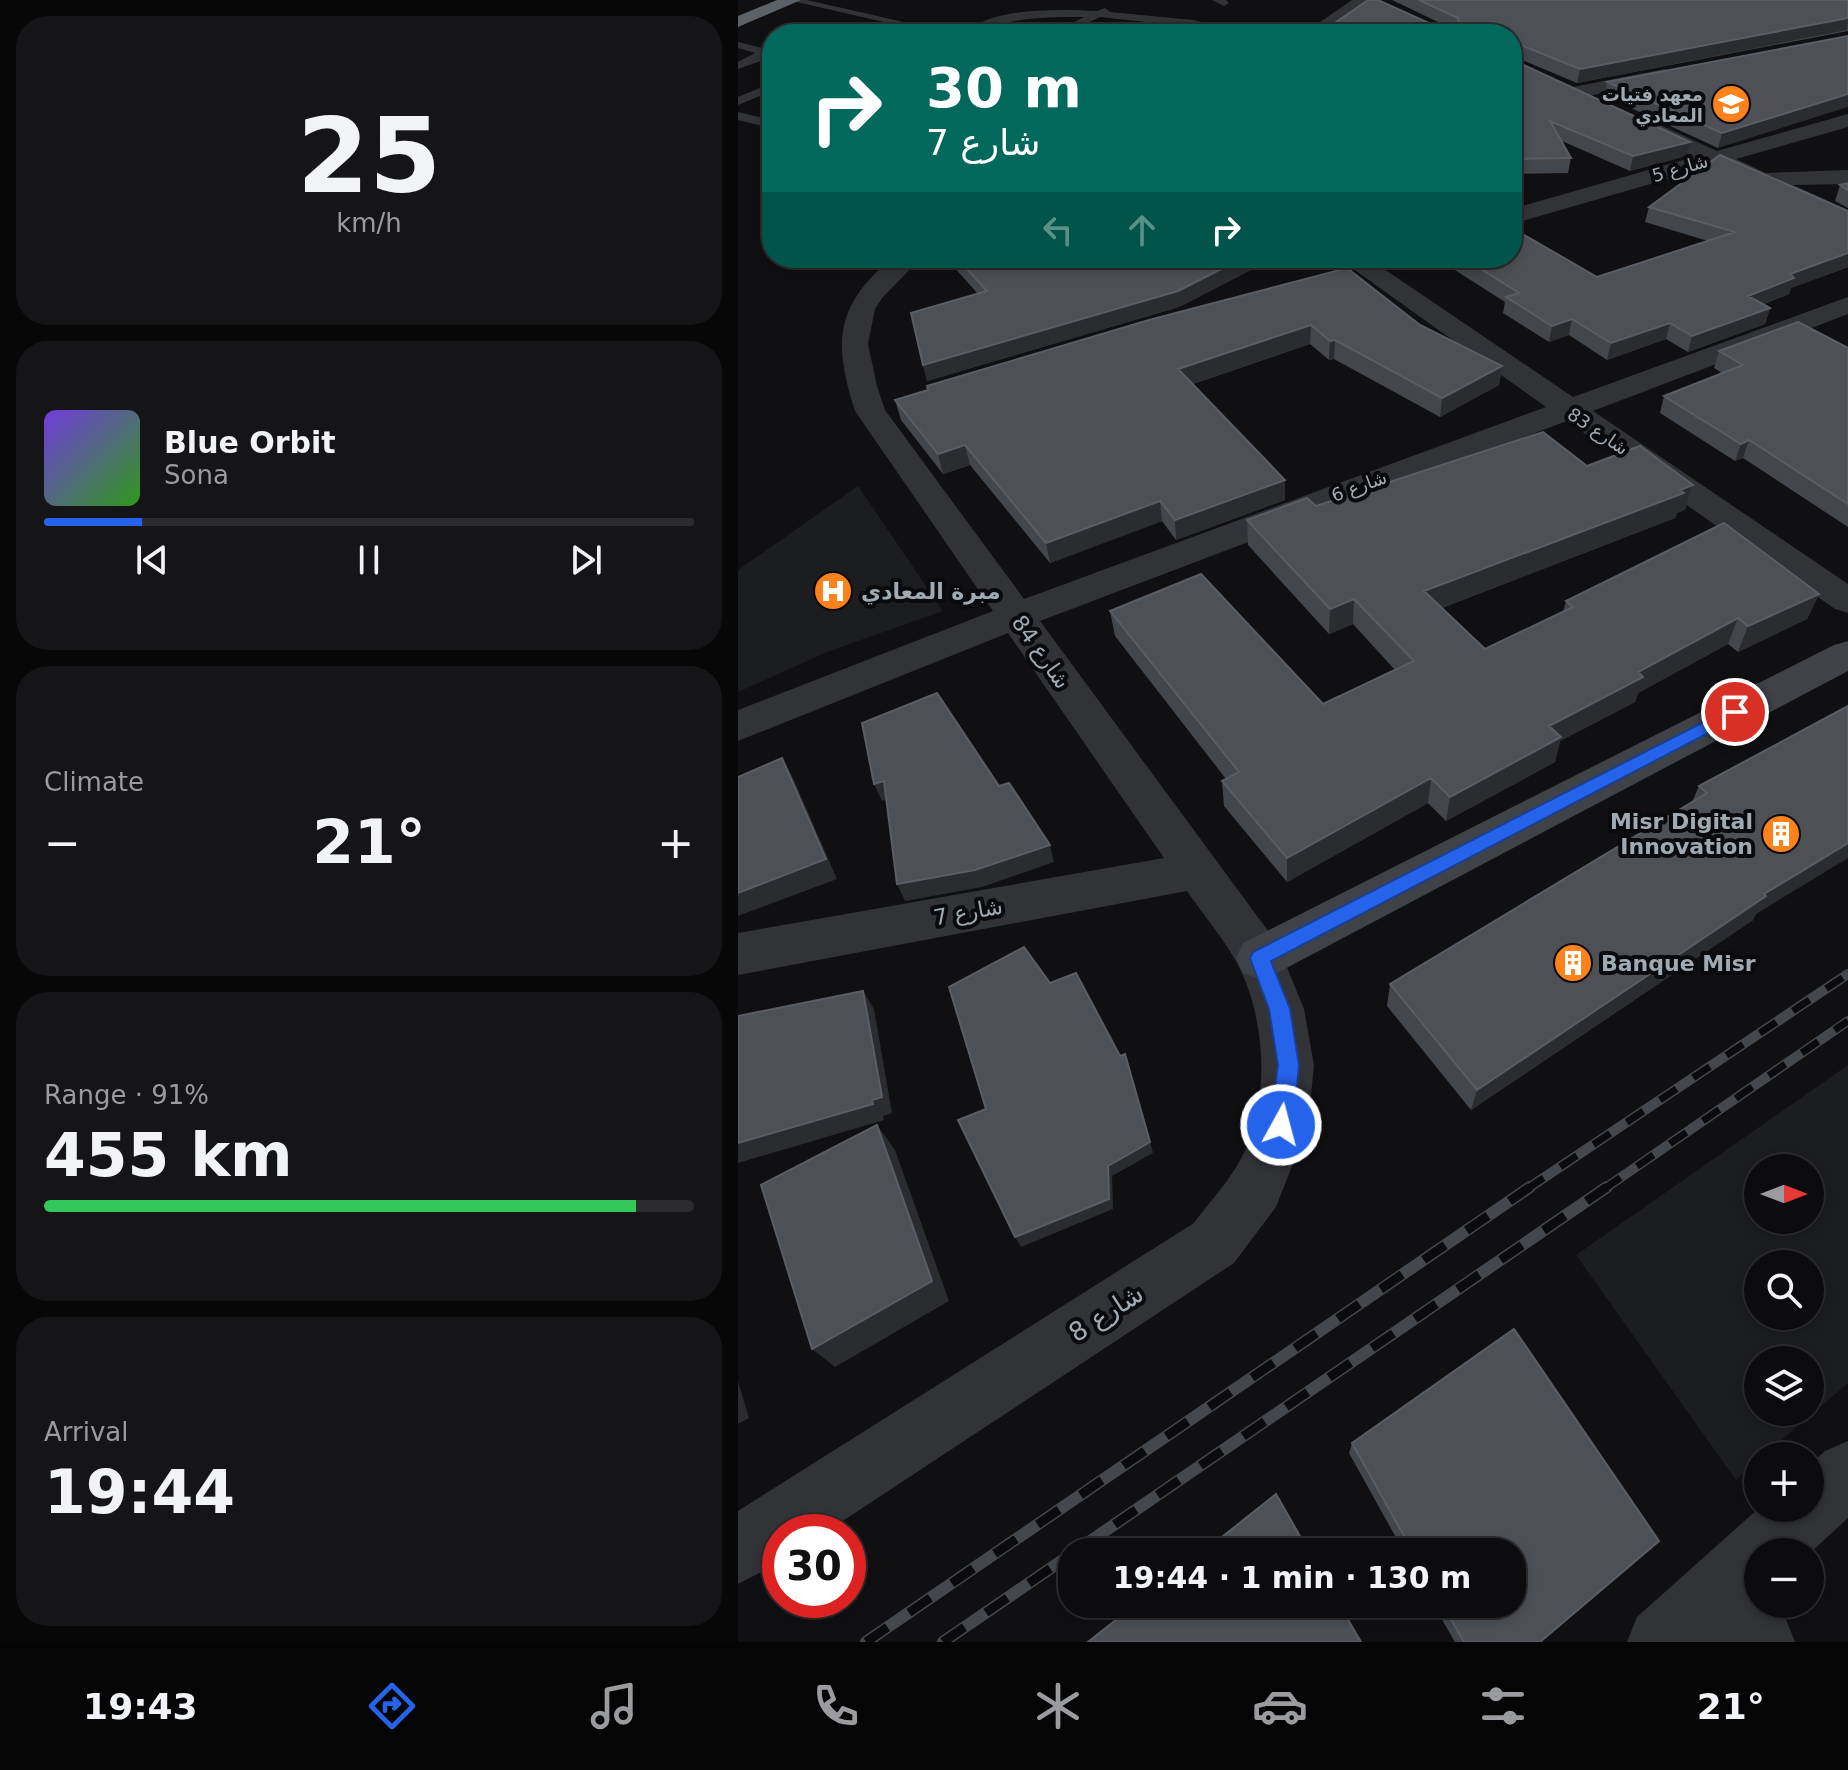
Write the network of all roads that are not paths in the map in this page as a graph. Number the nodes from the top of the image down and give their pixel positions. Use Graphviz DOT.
graph roads {
  1 [pos="748,0"];
  2 [pos="793,0"];
  3 [pos="1364,0"];
  4 [pos="854,2"];
  5 [pos="738,4"];
  6 [pos="1116,6"];
  7 [pos="922,15"];
  8 [pos="936,17"];
  9 [pos="1167,18"];
  10 [pos="738,22"];
  11 [pos="905,24"];
  12 [pos="919,24"];
  13 [pos="978,24"];
  14 [pos="1077,24"];
  15 [pos="1156,24"];
  16 [pos="1202,24"];
  17 [pos="1327,24"];
  18 [pos="738,45"];
  19 [pos="757,59"];
  20 [pos="762,60"];
  21 [pos="738,66"];
  22 [pos="1680,72"];
  23 [pos="1551,83"];
  24 [pos="762,91"];
  25 [pos="1573,93"];
  26 [pos="738,101"];
  27 [pos="738,116"];
  28 [pos="1848,120"];
  29 [pos="762,121"];
  30 [pos="1712,159"];
  31 [pos="1848,177"];
  32 [pos="1760,179"];
  33 [pos="1628,183"];
  34 [pos="1541,185"];
  35 [pos="1522,214"];
  36 [pos="1848,219"];
  37 [pos="895,268"];
  38 [pos="1360,268"];
  39 [pos="1848,305"];
  40 [pos="1566,409"];
  41 [pos="1848,601"];
  42 [pos="1016,616"];
  43 [pos="1848,654"];
  44 [pos="738,726"];
  45 [pos="1197,871"];
  46 [pos="738,954"];
  47 [pos="1260,958"];
  48 [pos="1848,1474"];
  49 [pos="1824,1495"];
  50 [pos="1794,1522"];
  51 [pos="1776,1538"];
  52 [pos="738,1550"];
  53 [pos="1744,1566"];
  54 [pos="1756,1618"];
  55 [pos="1662,1642"];
  56 [pos="1760,1642"];
  1 -- 5 [label="highway"];
  2 -- 10 [label="highway"];
  2 -- 11 [label="lane"];
  3 -- 17 [label="street"];
  4 -- 7 [label="lane"];
  6 -- 9 [label="lane"];
  6 -- 13 [label="lane"];
  6 -- 14 [label="lane"];
  8 -- 12 [label="lane"];
  9 -- 15 [label="lane"];
  9 -- 16 [label="lane"];
  18 -- 19 [label="lane"];
  19 -- 20 [label="lane"];
  19 -- 21 [label="lane"];
  22 -- 25 [label="street"];
  23 -- 25 [label="street"];
  24 -- 26 [label="lane"];
  25 -- 30 [label="street"];
  27 -- 29 [label="lane"];
  28 -- 30 [label="street, شارع 5"];
  30 -- 32 [label="street"];
  30 -- 33 [label="street, شارع 5"];
  31 -- 32 [label="street"];
  32 -- 33 [label="street"];
  32 -- 36 [label="street"];
  33 -- 34 [label="street"];
  33 -- 35 [label="street, شارع 5"];
  37 -- 42 [label="street, شارع 84"];
  38 -- 40 [label="street, شارع 83"];
  39 -- 40 [label="street, شارع 6"];
  40 -- 41 [label="street, شارع 83"];
  40 -- 42 [label="street, شارع 6"];
  42 -- 44 [label="street, شارع 6"];
  42 -- 45 [label="street, شارع 84"];
  43 -- 47 [label="street"];
  45 -- 46 [label="street, شارع 7"];
  45 -- 47 [label="street, شارع 84"];
  47 -- 52 [label="street, شارع 8"];
  48 -- 49 [label="street"];
  50 -- 51 [label="street"];
  53 -- 55 [label="street"];
  54 -- 56 [label="street"];
}
